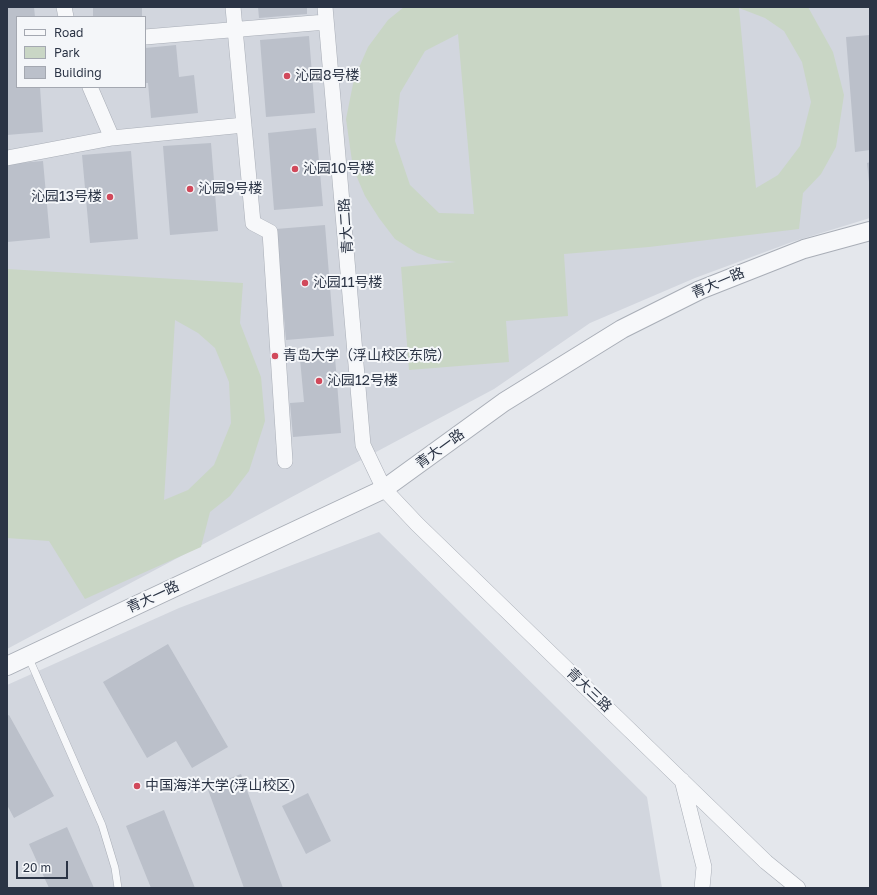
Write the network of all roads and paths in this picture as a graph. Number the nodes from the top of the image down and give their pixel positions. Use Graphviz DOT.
graph roads {
  1 [pos="233,7"];
  2 [pos="327,12"];
  3 [pos="235,30"];
  4 [pos="146,37"];
  5 [pos="90,88"];
  6 [pos="244,125"];
  7 [pos="112,138"];
  8 [pos="7,158"];
  9 [pos="870,231"];
  10 [pos="285,461"];
  11 [pos="384,488"];
  12 [pos="28,656"];
  13 [pos="7,666"];
  14 [pos="682,780"];
  15 [pos="118,888"];
  16 [pos="702,888"];
  17 [pos="798,888"];
  1 -- 3 [label="street"];
  2 -- 3 [label="street"];
  2 -- 11 [label="street, 青大三路"];
  3 -- 4 [label="street"];
  3 -- 6 [label="street"];
  5 -- 7 [label="street"];
  6 -- 7 [label="street"];
  6 -- 10 [label="street"];
  7 -- 8 [label="street"];
  9 -- 11 [label="street, 青大一路"];
  11 -- 12 [label="street, 青大一路"];
  11 -- 14 [label="street, 青大三路"];
  12 -- 13 [label="street, 青大一路"];
  12 -- 15 [label="lane"];
  14 -- 16 [label="street"];
  14 -- 17 [label="street, 青大三路"];
}
